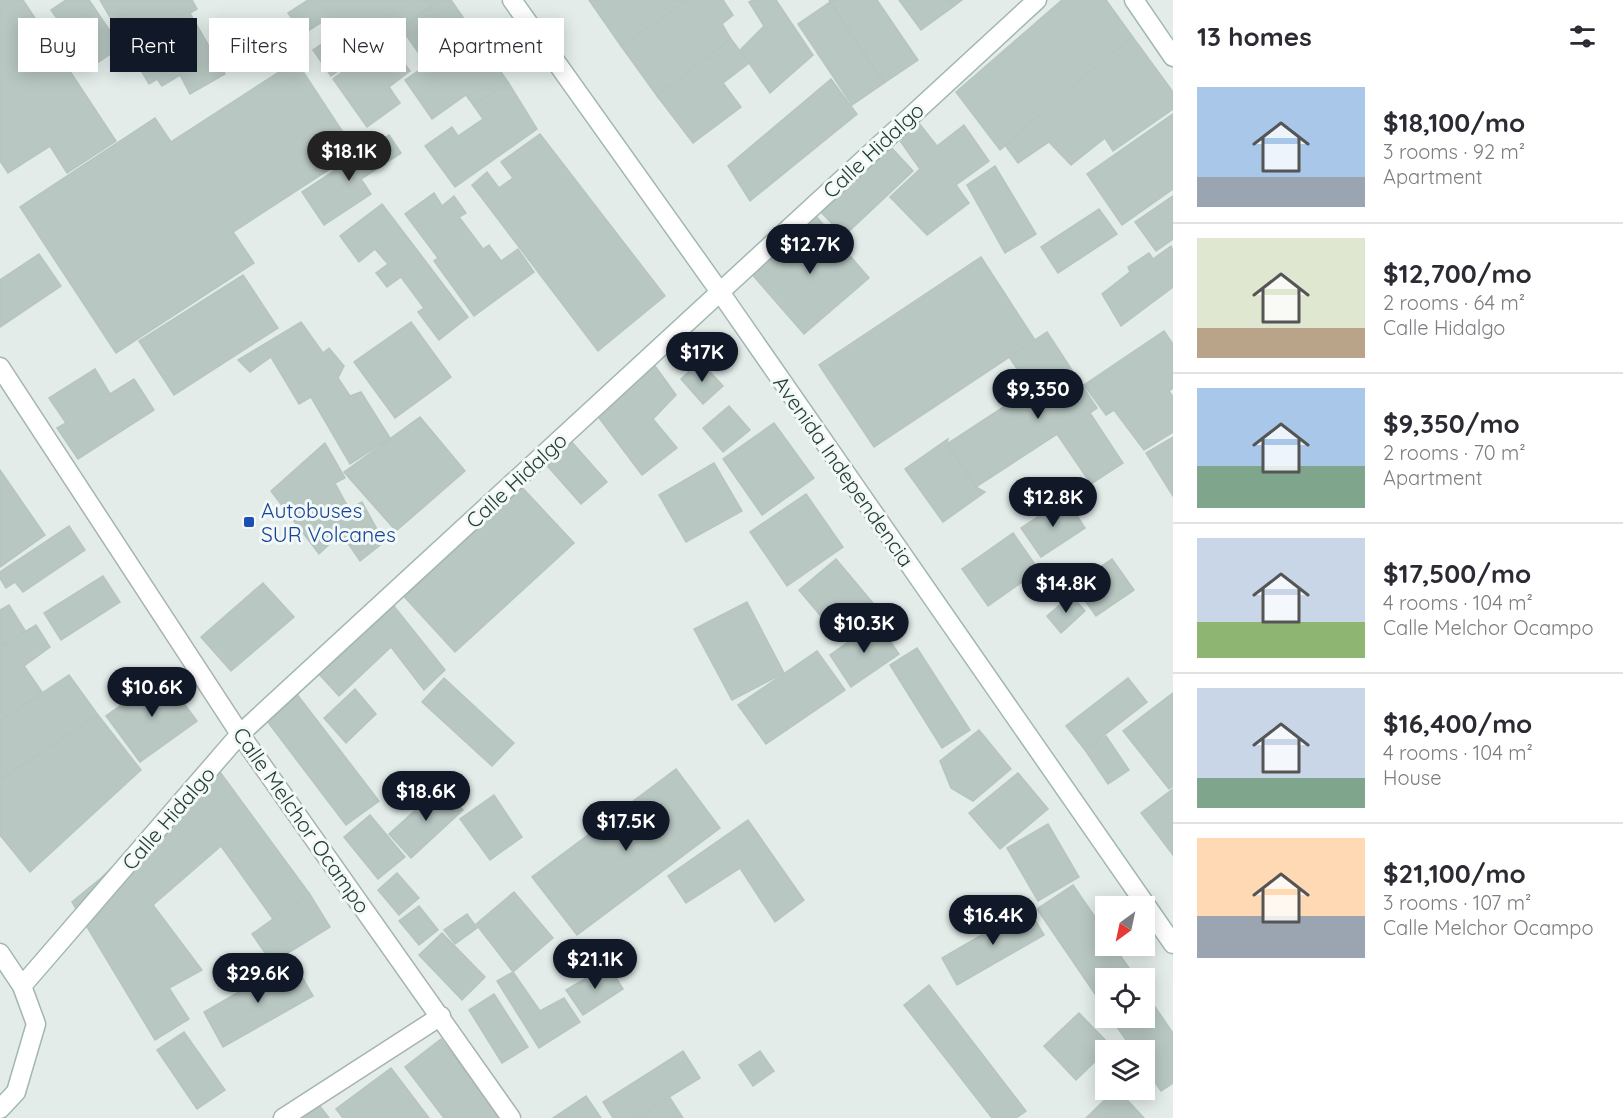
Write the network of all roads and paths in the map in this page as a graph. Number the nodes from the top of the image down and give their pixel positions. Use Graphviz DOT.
graph roads {
  1 [pos="512,0"];
  2 [pos="1037,0"];
  3 [pos="1134,0"];
  4 [pos="1173,57"];
  5 [pos="720,292"];
  6 [pos="0,367"];
  7 [pos="240,734"];
  8 [pos="1173,944"];
  9 [pos="0,953"];
  10 [pos="22,986"];
  11 [pos="441,1016"];
  12 [pos="0,1109"];
  13 [pos="284,1118"];
  14 [pos="511,1118"];
  1 -- 5 [label="street, Avenida Independencia"];
  2 -- 5 [label="street, Calle Hidalgo"];
  3 -- 4 [label="street"];
  5 -- 7 [label="street, Calle Hidalgo"];
  5 -- 8 [label="street, Avenida Independencia"];
  6 -- 7 [label="street, Calle Melchor Ocampo"];
  7 -- 10 [label="street, Calle Hidalgo"];
  7 -- 11 [label="street, Calle Melchor Ocampo"];
  9 -- 10 [label="street"];
  10 -- 12 [label="street"];
  11 -- 13 [label="street"];
  11 -- 14 [label="street, Calle Melchor Ocampo"];
}
